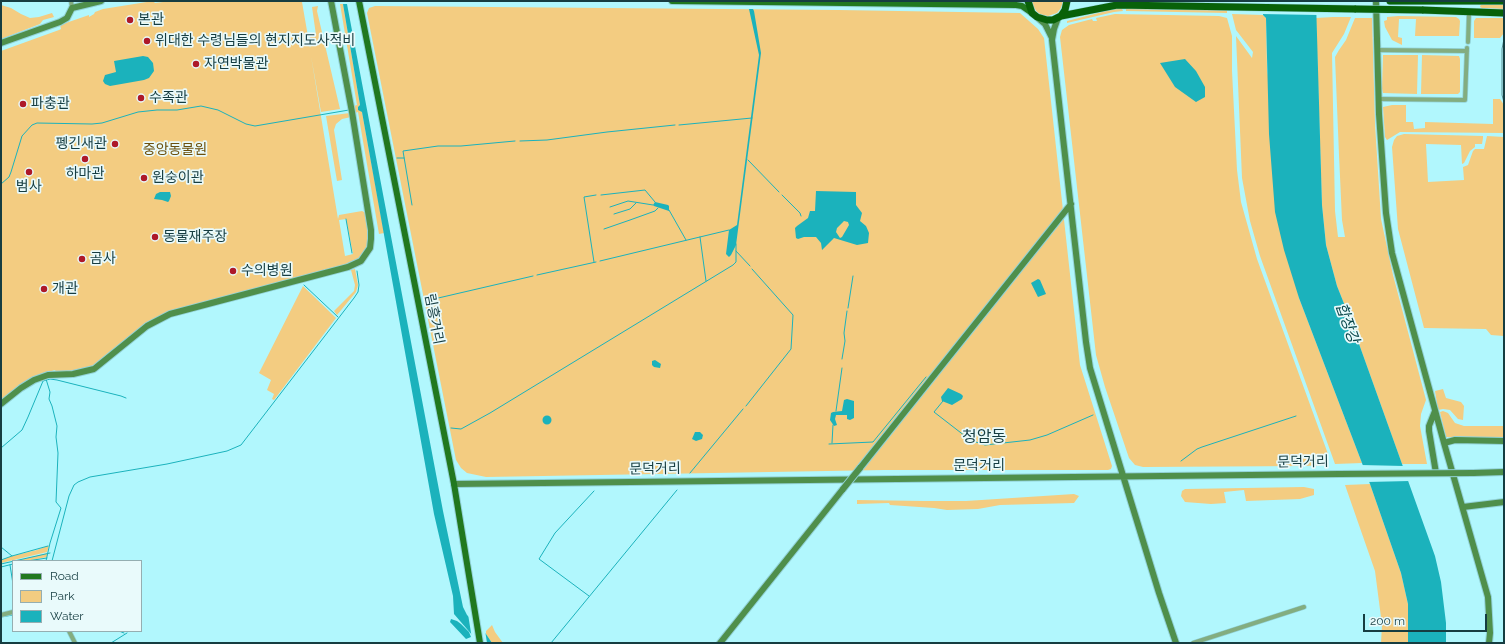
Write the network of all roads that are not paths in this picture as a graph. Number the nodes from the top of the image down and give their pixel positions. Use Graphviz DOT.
graph roads {
  1 [pos="101,1"];
  2 [pos="331,1"];
  3 [pos="359,1"];
  4 [pos="672,1"];
  5 [pos="1028,1"];
  6 [pos="1067,1"];
  7 [pos="1376,1"];
  8 [pos="1390,1"];
  9 [pos="1469,1"];
  10 [pos="1504,1"];
  11 [pos="1422,2"];
  12 [pos="71,4"];
  13 [pos="1469,11"];
  14 [pos="1504,13"];
  15 [pos="1034,15"];
  16 [pos="1059,17"];
  17 [pos="1052,40"];
  18 [pos="1468,42"];
  19 [pos="1,43"];
  20 [pos="1377,50"];
  21 [pos="1378,99"];
  22 [pos="1071,204"];
  23 [pos="1,404"];
  24 [pos="1435,410"];
  25 [pos="1504,441"];
  26 [pos="1444,443"];
  27 [pos="1504,472"];
  28 [pos="1436,473"];
  29 [pos="1124,476"];
  30 [pos="454,484"];
  31 [pos="1504,502"];
  32 [pos="1463,507"];
  33 [pos="1304,608"];
  34 [pos="12,612"];
  35 [pos="1,615"];
  36 [pos="70,632"];
  37 [pos="75,643"];
  38 [pos="480,643"];
  39 [pos="720,643"];
  40 [pos="1176,643"];
  41 [pos="1193,643"];
  42 [pos="1489,643"];
  1 -- 12 [label="street"];
  2 -- 23 [label="street"];
  3 -- 30 [label="main road, 림흥거리"];
  4 -- 15 [label="main road"];
  5 -- 15 [label="highway"];
  6 -- 16 [label="highway"];
  7 -- 20 [label="street"];
  8 -- 11 [label="highway"];
  9 -- 10 [label="highway"];
  9 -- 11 [label="highway"];
  12 -- 19 [label="street"];
  13 -- 14 [label="highway"];
  13 -- 16 [label="highway, bridge"];
  13 -- 18 [label="street"];
  15 -- 16 [label="highway"];
  15 -- 17 [label="street"];
  16 -- 17 [label="street"];
  17 -- 22 [label="street"];
  20 -- 21 [label="street"];
  20 -- 21 [label="street"];
  21 -- 24 [label="street"];
  22 -- 29 [label="street"];
  22 -- 39 [label="street, bridge"];
  24 -- 26 [label="street"];
  24 -- 28 [label="street"];
  25 -- 26 [label="street"];
  26 -- 32 [label="street"];
  27 -- 28 [label="street, 문덕거리, bridge"];
  28 -- 29 [label="street, 문덕거리, bridge"];
  29 -- 30 [label="street, 문덕거리"];
  29 -- 40 [label="street"];
  30 -- 38 [label="main road, 림흥거리"];
  31 -- 32 [label="street"];
  32 -- 42 [label="street"];
  33 -- 41 [label="street"];
  34 -- 35 [label="street"];
  36 -- 37 [label="street"];
}
